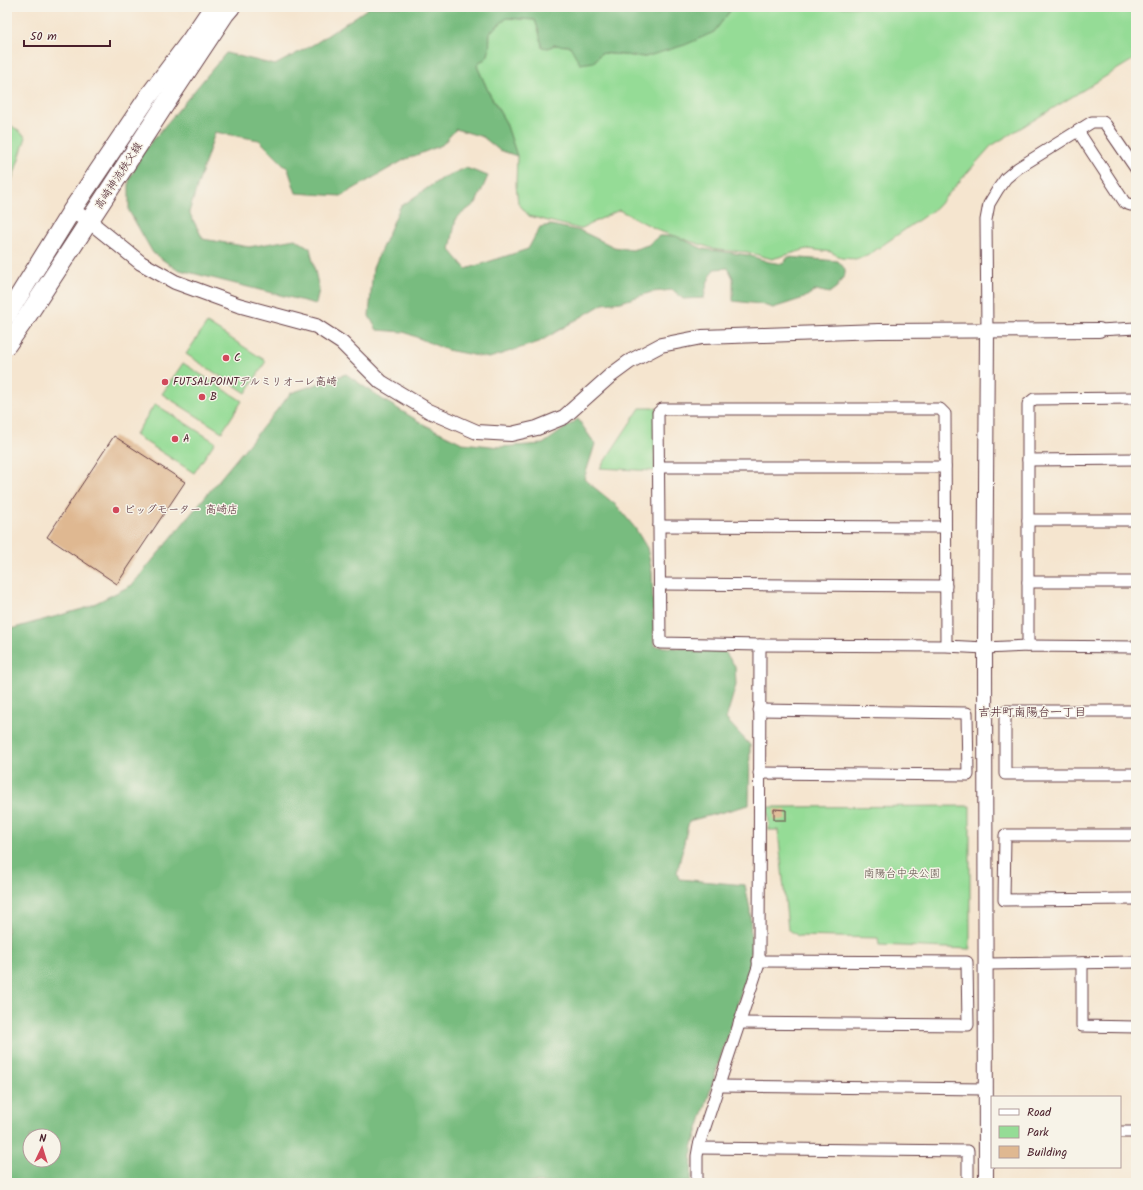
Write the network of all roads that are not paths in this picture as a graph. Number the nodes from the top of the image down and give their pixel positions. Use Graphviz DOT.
graph roads {
  1 [pos="213,7"];
  2 [pos="231,7"];
  3 [pos="1078,131"];
  4 [pos="1136,168"];
  5 [pos="1136,203"];
  6 [pos="72,210"];
  7 [pos="89,221"];
  8 [pos="7,315"];
  9 [pos="1136,328"];
  10 [pos="1099,330"];
  11 [pos="986,331"];
  12 [pos="7,345"];
  13 [pos="1136,398"];
  14 [pos="1136,459"];
  15 [pos="1028,460"];
  16 [pos="659,467"];
  17 [pos="945,467"];
  18 [pos="1028,520"];
  19 [pos="1136,520"];
  20 [pos="659,526"];
  21 [pos="945,527"];
  22 [pos="1028,582"];
  23 [pos="1136,582"];
  24 [pos="660,584"];
  25 [pos="946,586"];
  26 [pos="760,645"];
  27 [pos="946,646"];
  28 [pos="1028,646"];
  29 [pos="1136,647"];
  30 [pos="985,648"];
  31 [pos="759,710"];
  32 [pos="1136,711"];
  33 [pos="759,773"];
  34 [pos="1136,774"];
  35 [pos="1136,835"];
  36 [pos="1136,899"];
  37 [pos="758,961"];
  38 [pos="1136,962"];
  39 [pos="1082,963"];
  40 [pos="987,964"];
  41 [pos="740,1023"];
  42 [pos="1136,1027"];
  43 [pos="719,1086"];
  44 [pos="986,1088"];
  45 [pos="989,1132"];
  46 [pos="1121,1132"];
  47 [pos="1136,1132"];
  48 [pos="698,1148"];
  49 [pos="697,1183"];
  50 [pos="968,1183"];
  51 [pos="986,1183"];
  1 -- 6 [label="main road, 高崎神流秩父線"];
  2 -- 7 [label="main road, 高崎神流秩父線"];
  3 -- 4 [label="street"];
  3 -- 5 [label="street"];
  3 -- 11 [label="street"];
  6 -- 7 [label="street"];
  6 -- 8 [label="main road, 高崎神流秩父線"];
  7 -- 11 [label="street"];
  7 -- 12 [label="main road, 高崎神流秩父線"];
  9 -- 10 [label="street"];
  10 -- 11 [label="street"];
  11 -- 30 [label="street"];
  13 -- 15 [label="street"];
  14 -- 15 [label="street"];
  15 -- 18 [label="street"];
  16 -- 17 [label="street"];
  16 -- 17 [label="street"];
  16 -- 20 [label="street"];
  17 -- 21 [label="street"];
  18 -- 19 [label="street"];
  18 -- 22 [label="street"];
  20 -- 21 [label="street"];
  20 -- 24 [label="street"];
  21 -- 25 [label="street"];
  22 -- 23 [label="street"];
  22 -- 28 [label="street"];
  24 -- 25 [label="street"];
  24 -- 26 [label="street"];
  25 -- 27 [label="street"];
  26 -- 27 [label="street"];
  26 -- 31 [label="street"];
  27 -- 30 [label="street"];
  28 -- 29 [label="street"];
  28 -- 30 [label="street"];
  30 -- 40 [label="street"];
  31 -- 33 [label="street"];
  31 -- 33 [label="street"];
  32 -- 34 [label="street"];
  33 -- 37 [label="street"];
  35 -- 36 [label="street"];
  37 -- 41 [label="street"];
  37 -- 41 [label="street"];
  38 -- 39 [label="street"];
  39 -- 40 [label="street"];
  39 -- 42 [label="street"];
  40 -- 44 [label="street"];
  41 -- 43 [label="street"];
  43 -- 44 [label="street"];
  43 -- 48 [label="street"];
  44 -- 45 [label="street"];
  45 -- 51 [label="street"];
  46 -- 47 [label="street"];
  48 -- 49 [label="street"];
  48 -- 50 [label="street"];
}
